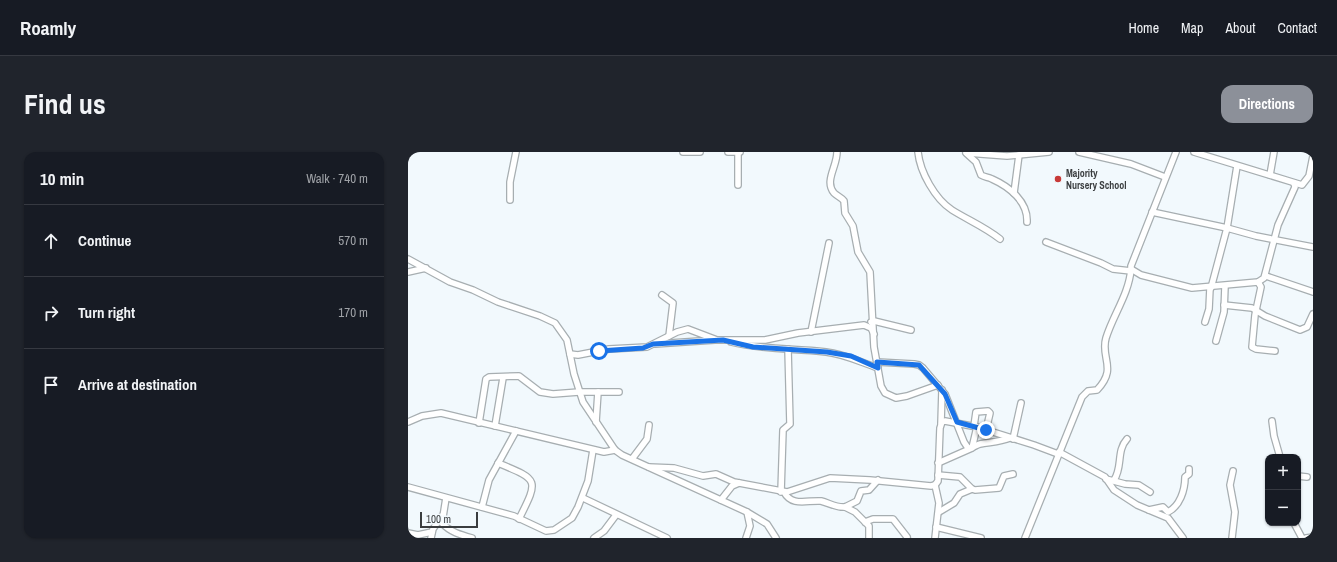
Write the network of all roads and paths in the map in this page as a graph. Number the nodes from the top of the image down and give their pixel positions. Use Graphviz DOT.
graph roads {
  1 [pos="516,152"];
  2 [pos="684,152"];
  3 [pos="700,152"];
  4 [pos="728,152"];
  5 [pos="739,152"];
  6 [pos="837,152"];
  7 [pos="918,152"];
  8 [pos="966,152"];
  9 [pos="1049,152"];
  10 [pos="1079,152"];
  11 [pos="1082,152"];
  12 [pos="1176,152"];
  13 [pos="1194,152"];
  14 [pos="1274,152"];
  15 [pos="986,154"];
  16 [pos="1019,155"];
  17 [pos="1313,156"];
  18 [pos="1237,166"];
  19 [pos="1270,175"];
  20 [pos="1165,177"];
  21 [pos="1294,183"];
  22 [pos="738,186"];
  23 [pos="1014,193"];
  24 [pos="510,200"];
  25 [pos="1152,212"];
  26 [pos="1027,222"];
  27 [pos="1227,228"];
  28 [pos="1000,239"];
  29 [pos="1274,240"];
  30 [pos="1046,242"];
  31 [pos="829,243"];
  32 [pos="1313,247"];
  33 [pos="408,259"];
  34 [pos="426,268"];
  35 [pos="1131,270"];
  36 [pos="408,272"];
  37 [pos="1266,276"];
  38 [pos="1258,282"];
  39 [pos="1225,286"];
  40 [pos="1210,288"];
  41 [pos="1313,292"];
  42 [pos="662,295"];
  43 [pos="1224,305"];
  44 [pos="1257,311"];
  45 [pos="1313,314"];
  46 [pos="874,321"];
  47 [pos="1205,322"];
  48 [pos="864,326"];
  49 [pos="911,330"];
  50 [pos="811,332"];
  51 [pos="874,334"];
  52 [pos="670,336"];
  53 [pos="720,340"];
  54 [pos="1216,341"];
  55 [pos="653,344"];
  56 [pos="788,349"];
  57 [pos="1275,351"];
  58 [pos="571,357"];
  59 [pos="877,365"];
  60 [pos="503,378"];
  61 [pos="940,387"];
  62 [pos="579,392"];
  63 [pos="598,392"];
  64 [pos="619,392"];
  65 [pos="1021,403"];
  66 [pos="942,412"];
  67 [pos="949,421"];
  68 [pos="1272,421"];
  69 [pos="408,422"];
  70 [pos="479,422"];
  71 [pos="596,422"];
  72 [pos="957,422"];
  73 [pos="941,424"];
  74 [pos="649,425"];
  75 [pos="495,426"];
  76 [pos="975,427"];
  77 [pos="986,430"];
  78 [pos="516,431"];
  79 [pos="1011,439"];
  80 [pos="1127,439"];
  81 [pos="972,448"];
  82 [pos="593,450"];
  83 [pos="615,450"];
  84 [pos="1058,453"];
  85 [pos="1279,454"];
  86 [pos="632,459"];
  87 [pos="498,463"];
  88 [pos="938,463"];
  89 [pos="647,466"];
  90 [pos="1189,469"];
  91 [pos="1233,471"];
  92 [pos="1012,474"];
  93 [pos="938,475"];
  94 [pos="1301,476"];
  95 [pos="1307,477"];
  96 [pos="1106,479"];
  97 [pos="878,480"];
  98 [pos="1114,480"];
  99 [pos="739,483"];
  100 [pos="935,485"];
  101 [pos="408,487"];
  102 [pos="972,489"];
  103 [pos="782,492"];
  104 [pos="1150,492"];
  105 [pos="446,498"];
  106 [pos="583,498"];
  107 [pos="722,500"];
  108 [pos="482,507"];
  109 [pos="846,507"];
  110 [pos="1149,510"];
  111 [pos="747,512"];
  112 [pos="938,512"];
  113 [pos="616,515"];
  114 [pos="442,516"];
  115 [pos="520,519"];
  116 [pos="865,522"];
  117 [pos="1296,526"];
  118 [pos="936,527"];
  119 [pos="408,533"];
  120 [pos="432,535"];
  121 [pos="908,537"];
  122 [pos="1313,537"];
  123 [pos="472,538"];
  124 [pos="594,538"];
  125 [pos="667,538"];
  126 [pos="746,538"];
  127 [pos="776,538"];
  128 [pos="869,538"];
  129 [pos="935,538"];
  130 [pos="981,538"];
  131 [pos="1025,538"];
  132 [pos="1183,538"];
  133 [pos="1232,538"];
  134 [pos="1302,538"];
  135 [pos="1306,538"];
  1 -- 24 [label="street"];
  2 -- 3 [label="street"];
  4 -- 5 [label="street"];
  5 -- 22 [label="street"];
  6 -- 46 [label="street"];
  7 -- 28 [label="street"];
  8 -- 15 [label="street"];
  8 -- 23 [label="street"];
  9 -- 16 [label="street"];
  10 -- 11 [label="street"];
  11 -- 20 [label="street"];
  12 -- 20 [label="street"];
  13 -- 18 [label="street"];
  14 -- 19 [label="street"];
  15 -- 16 [label="street"];
  16 -- 23 [label="street"];
  17 -- 21 [label="street"];
  18 -- 19 [label="street"];
  18 -- 27 [label="street"];
  19 -- 21 [label="street"];
  20 -- 25 [label="street"];
  21 -- 29 [label="street"];
  23 -- 26 [label="street"];
  25 -- 27 [label="street"];
  25 -- 35 [label="street"];
  27 -- 29 [label="street"];
  27 -- 40 [label="street"];
  29 -- 32 [label="street"];
  29 -- 37 [label="street"];
  30 -- 35 [label="street"];
  31 -- 50 [label="street"];
  33 -- 34 [label="street"];
  34 -- 36 [label="street"];
  34 -- 58 [label="street"];
  35 -- 40 [label="street"];
  35 -- 84 [label="street"];
  37 -- 38 [label="street"];
  37 -- 41 [label="street"];
  38 -- 39 [label="street"];
  38 -- 44 [label="street"];
  39 -- 40 [label="street"];
  39 -- 43 [label="street"];
  40 -- 47 [label="street"];
  42 -- 52 [label="street"];
  43 -- 44 [label="street"];
  43 -- 54 [label="street"];
  44 -- 45 [label="street"];
  44 -- 57 [label="street"];
  46 -- 48 [label="street"];
  46 -- 49 [label="street"];
  46 -- 51 [label="street"];
  48 -- 50 [label="street"];
  48 -- 51 [label="street"];
  50 -- 53 [label="street"];
  51 -- 59 [label="street"];
  52 -- 53 [label="street"];
  52 -- 55 [label="street"];
  53 -- 55 [label="street"];
  53 -- 56 [label="street"];
  55 -- 58 [label="street"];
  56 -- 59 [label="street"];
  56 -- 103 [label="street"];
  58 -- 62 [label="street"];
  59 -- 61 [label="street"];
  59 -- 61 [label="street"];
  60 -- 62 [label="street"];
  60 -- 70 [label="street"];
  60 -- 75 [label="street"];
  61 -- 66 [label="street"];
  61 -- 72 [label="street"];
  62 -- 63 [label="street"];
  62 -- 71 [label="street"];
  63 -- 64 [label="street"];
  63 -- 71 [label="street"];
  65 -- 79 [label="street"];
  66 -- 67 [label="street"];
  66 -- 73 [label="street"];
  67 -- 72 [label="street"];
  67 -- 73 [label="street"];
  68 -- 85 [label="street"];
  69 -- 70 [label="street"];
  70 -- 75 [label="street"];
  71 -- 83 [label="street"];
  72 -- 76 [label="street"];
  72 -- 81 [label="street"];
  73 -- 88 [label="street"];
  74 -- 86 [label="street"];
  75 -- 78 [label="street"];
  76 -- 77 [label="street"];
  76 -- 77 [label="street"];
  76 -- 81 [label="street"];
  77 -- 79 [label="street"];
  78 -- 82 [label="street"];
  78 -- 87 [label="street"];
  79 -- 81 [label="street"];
  79 -- 84 [label="street"];
  80 -- 98 [label="street"];
  81 -- 88 [label="street"];
  82 -- 83 [label="street"];
  82 -- 106 [label="street"];
  83 -- 86 [label="street"];
  84 -- 96 [label="street"];
  84 -- 131 [label="street"];
  86 -- 89 [label="street"];
  87 -- 108 [label="street"];
  87 -- 115 [label="street"];
  88 -- 93 [label="street"];
  89 -- 99 [label="street"];
  89 -- 107 [label="street"];
  90 -- 110 [label="street"];
  91 -- 133 [label="street"];
  92 -- 102 [label="street"];
  93 -- 100 [label="street"];
  93 -- 102 [label="street"];
  94 -- 95 [label="street"];
  96 -- 98 [label="street"];
  96 -- 110 [label="street"];
  97 -- 100 [label="street"];
  97 -- 103 [label="street"];
  97 -- 109 [label="street"];
  98 -- 104 [label="street"];
  99 -- 103 [label="street"];
  99 -- 107 [label="street"];
  100 -- 112 [label="street"];
  101 -- 105 [label="street"];
  102 -- 112 [label="street"];
  103 -- 109 [label="street"];
  105 -- 108 [label="street"];
  105 -- 114 [label="street"];
  106 -- 113 [label="street"];
  106 -- 115 [label="street"];
  107 -- 111 [label="street"];
  108 -- 115 [label="street"];
  109 -- 116 [label="street"];
  110 -- 132 [label="street"];
  111 -- 126 [label="street"];
  111 -- 127 [label="street"];
  112 -- 118 [label="street"];
  113 -- 124 [label="street"];
  113 -- 125 [label="street"];
  114 -- 120 [label="street"];
  114 -- 123 [label="street"];
  116 -- 121 [label="street"];
  116 -- 128 [label="street"];
  117 -- 134 [label="street"];
  118 -- 129 [label="street"];
  118 -- 130 [label="street"];
  119 -- 120 [label="street"];
  122 -- 135 [label="street"];
}
